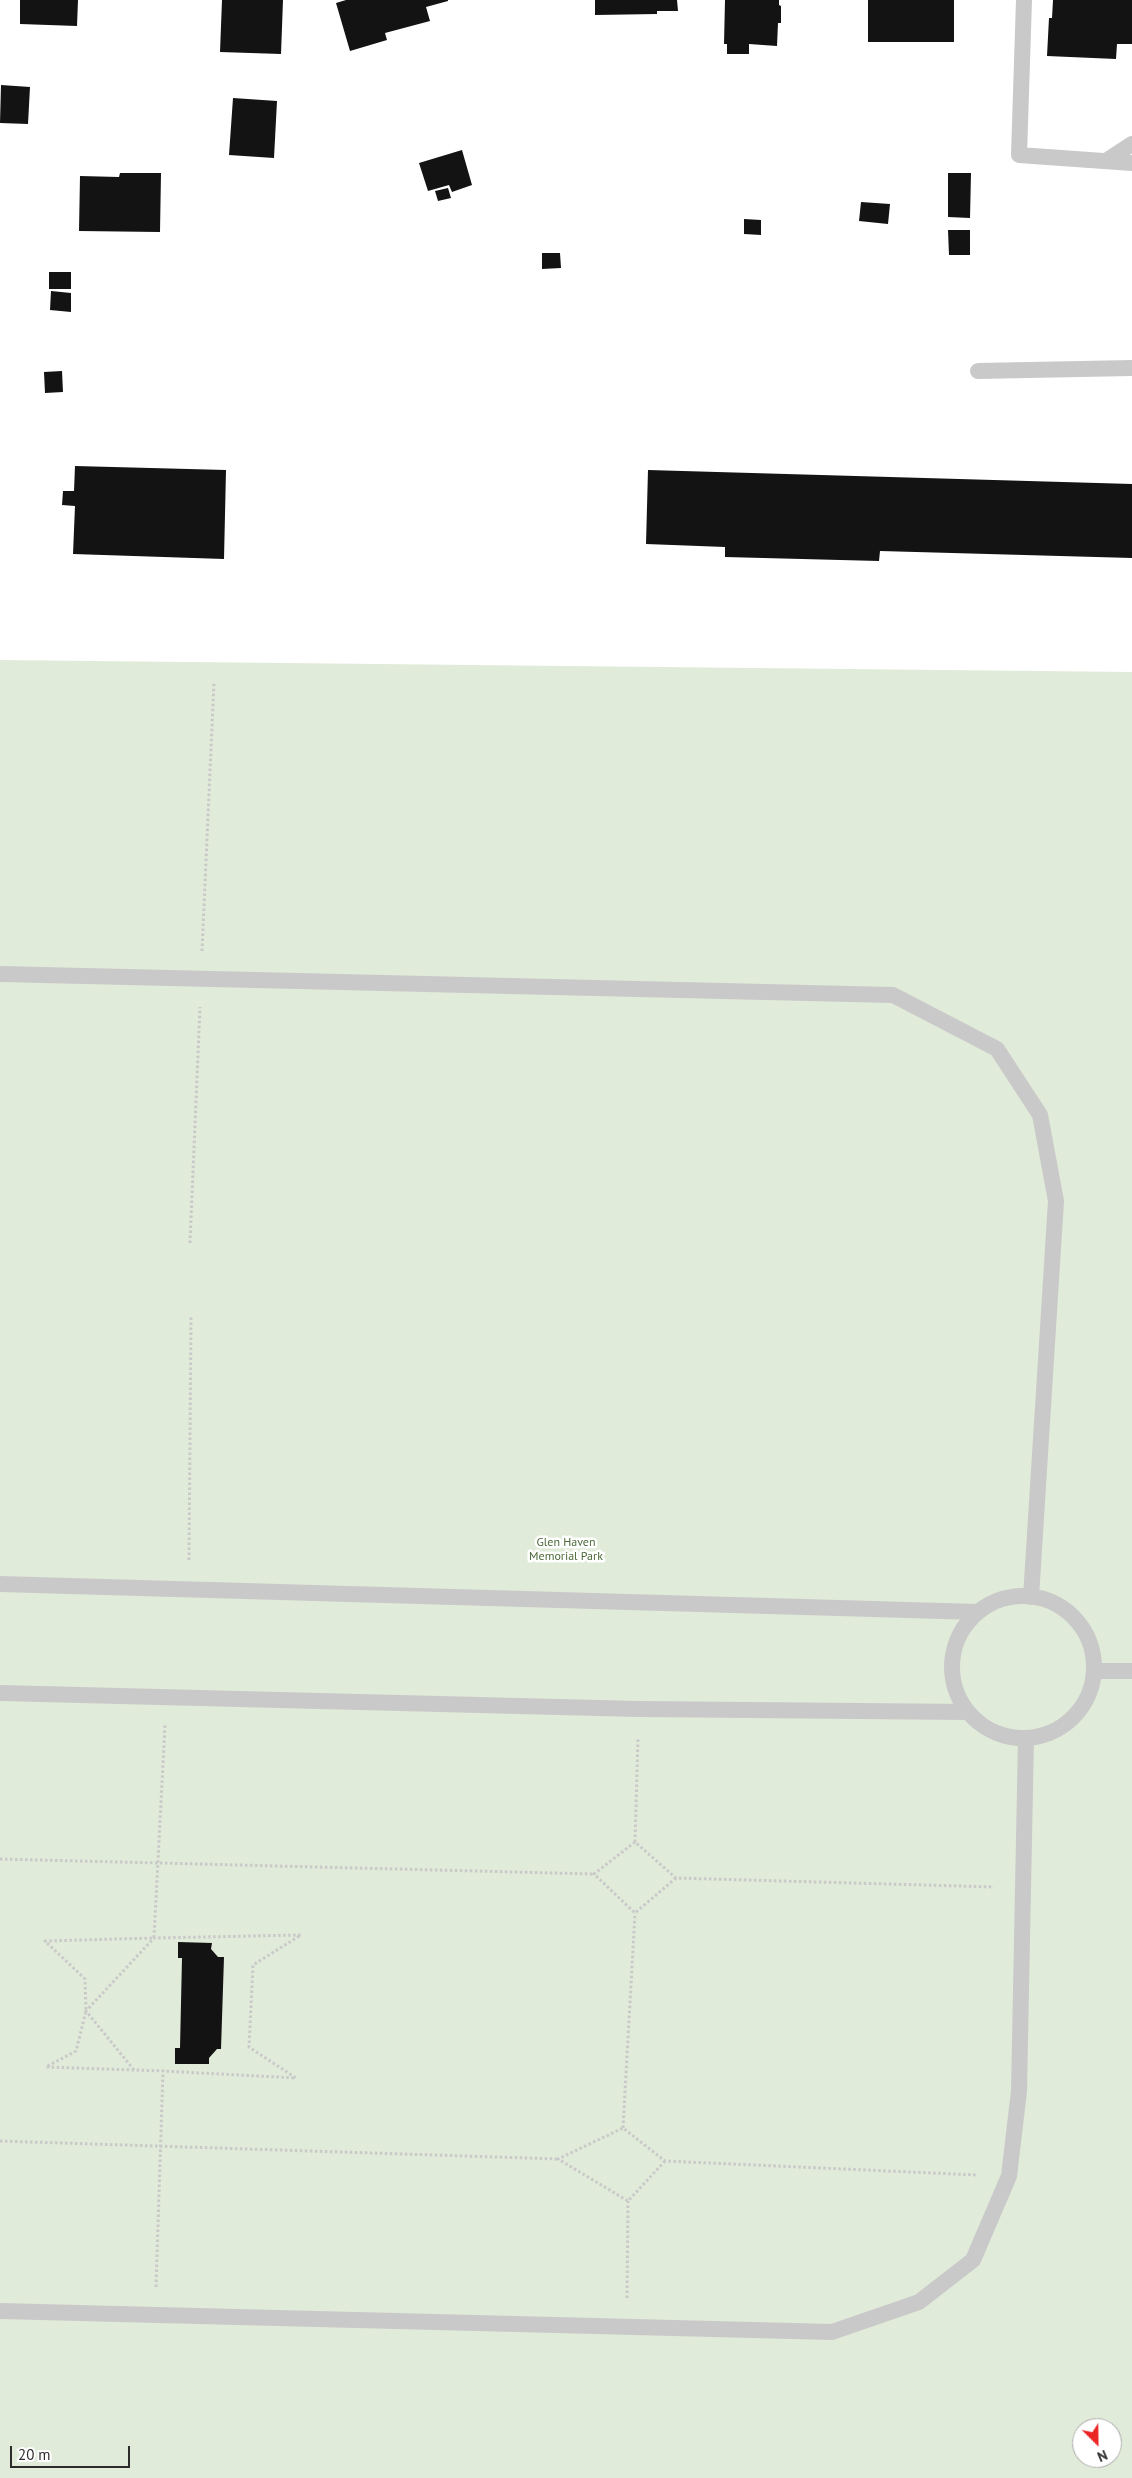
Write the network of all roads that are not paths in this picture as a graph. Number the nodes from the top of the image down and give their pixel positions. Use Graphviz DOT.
graph roads {
  1 [pos="1024,0"];
  2 [pos="1132,144"];
  3 [pos="1106,161"];
  4 [pos="1132,162"];
  5 [pos="1132,368"];
  6 [pos="978,371"];
  7 [pos="0,974"];
  8 [pos="0,1584"];
  9 [pos="1032,1597"];
  10 [pos="978,1612"];
  11 [pos="1094,1670"];
  12 [pos="1132,1671"];
  13 [pos="0,1693"];
  14 [pos="968,1712"];
  15 [pos="1026,1738"];
  16 [pos="0,2311"];
  1 -- 3 [label="lane"];
  2 -- 3 [label="lane"];
  3 -- 4 [label="lane"];
  5 -- 6 [label="lane"];
  7 -- 9 [label="lane"];
  8 -- 10 [label="lane"];
  9 -- 10 [label="lane"];
  9 -- 11 [label="lane"];
  10 -- 14 [label="lane"];
  11 -- 12 [label="lane"];
  11 -- 15 [label="lane"];
  13 -- 14 [label="lane"];
  14 -- 15 [label="lane"];
  15 -- 16 [label="lane"];
}
